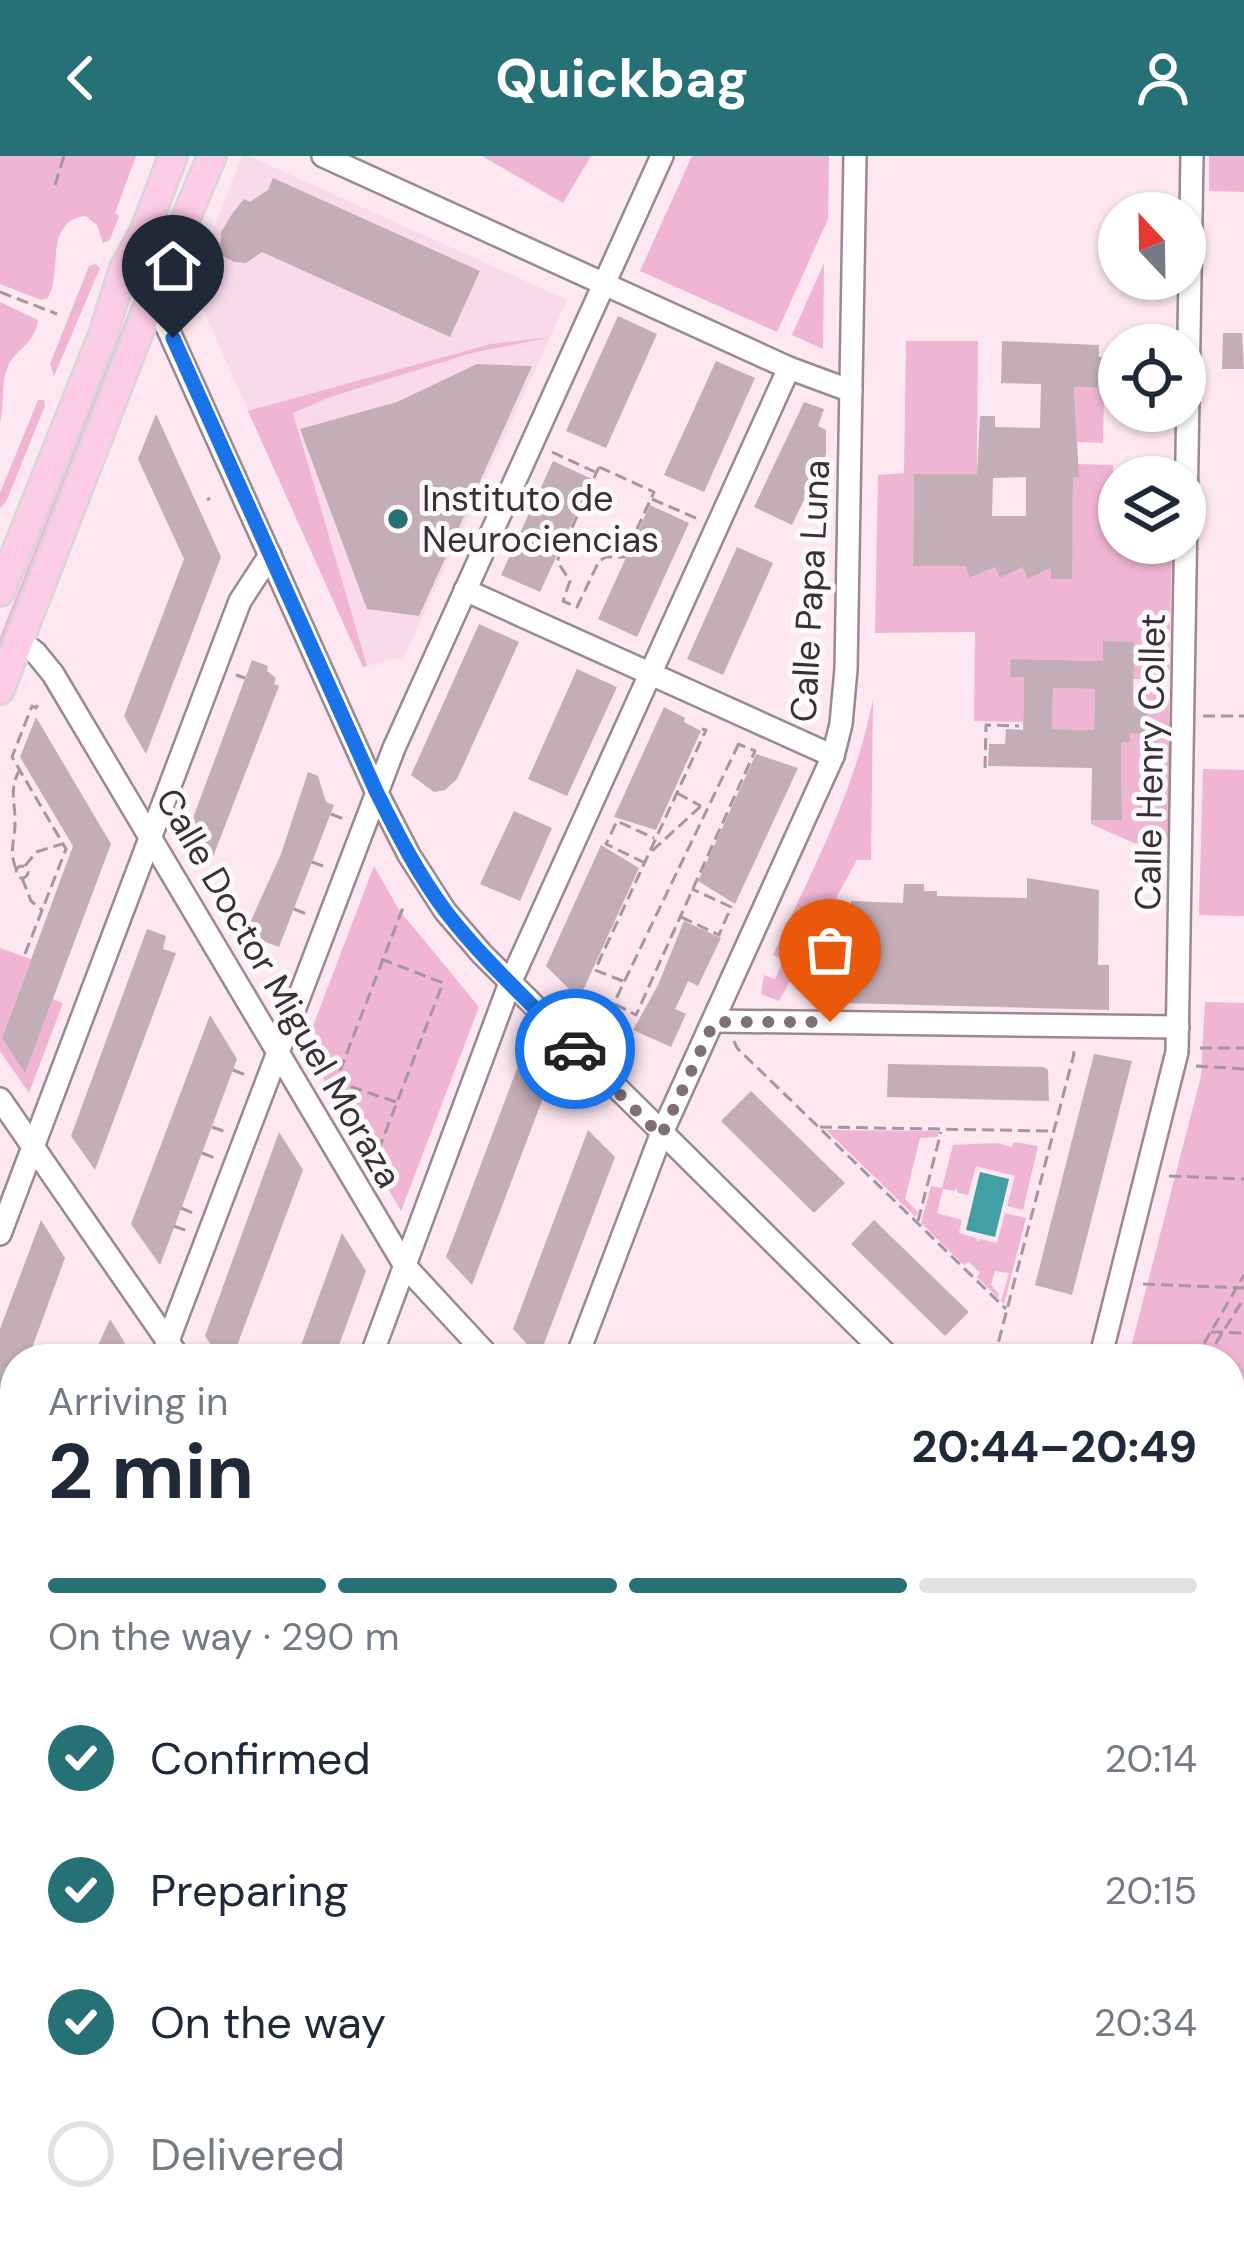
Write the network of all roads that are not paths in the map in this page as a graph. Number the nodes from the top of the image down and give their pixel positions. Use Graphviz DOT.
graph roads {
  1 [pos="173,156"];
  2 [pos="212,156"];
  3 [pos="322,156"];
  4 [pos="662,156"];
  5 [pos="855,156"];
  6 [pos="1192,156"];
  7 [pos="141,238"];
  8 [pos="604,284"];
  9 [pos="153,296"];
  10 [pos="789,368"];
  11 [pos="851,391"];
  12 [pos="271,555"];
  13 [pos="465,590"];
  14 [pos="0,592"];
  15 [pos="21,642"];
  16 [pos="650,675"];
  17 [pos="0,690"];
  18 [pos="832,756"];
  19 [pos="376,791"];
  20 [pos="150,836"];
  21 [pos="510,983"];
  22 [pos="714,1022"];
  23 [pos="1178,1027"];
  24 [pos="277,1052"];
  25 [pos="0,1099"];
  26 [pos="661,1136"];
  27 [pos="33,1147"];
  28 [pos="0,1234"];
  29 [pos="405,1267"];
  30 [pos="164,1344"];
  31 [pos="173,1344"];
  32 [pos="376,1344"];
  33 [pos="477,1344"];
  34 [pos="582,1344"];
  35 [pos="876,1344"];
  36 [pos="1104,1344"];
  1 -- 7 [label="main road"];
  2 -- 9 [label="main road"];
  3 -- 8 [label="street"];
  4 -- 8 [label="street"];
  5 -- 11 [label="street, Calle Papa Luna"];
  6 -- 23 [label="street, Calle Henry Collet"];
  7 -- 9 [label="main road"];
  7 -- 14 [label="main road"];
  8 -- 10 [label="street"];
  8 -- 13 [label="street"];
  9 -- 12 [label="street"];
  9 -- 15 [label="main road"];
  10 -- 11 [label="street"];
  10 -- 16 [label="street"];
  11 -- 18 [label="street, Calle Papa Luna"];
  12 -- 19 [label="street"];
  12 -- 20 [label="street"];
  13 -- 16 [label="street"];
  13 -- 19 [label="street"];
  15 -- 17 [label="main road"];
  15 -- 20 [label="street, Calle Doctor Miguel Moraza"];
  16 -- 18 [label="street"];
  16 -- 21 [label="street"];
  18 -- 22 [label="street, Calle Papa Luna"];
  19 -- 21 [label="street"];
  19 -- 24 [label="street"];
  20 -- 24 [label="street, Calle Doctor Miguel Moraza"];
  20 -- 27 [label="street"];
  21 -- 26 [label="street"];
  21 -- 29 [label="street"];
  22 -- 23 [label="street"];
  22 -- 26 [label="street, Calle Papa Luna"];
  23 -- 36 [label="street, Calle Henry Collet"];
  24 -- 29 [label="street, Calle Doctor Miguel Moraza"];
  24 -- 31 [label="street"];
  25 -- 27 [label="street"];
  26 -- 34 [label="street, Calle Papa Luna"];
  26 -- 35 [label="street"];
  27 -- 28 [label="street"];
  27 -- 30 [label="street"];
  29 -- 32 [label="street"];
  29 -- 33 [label="street, Calle Doctor Miguel Moraza"];
}
